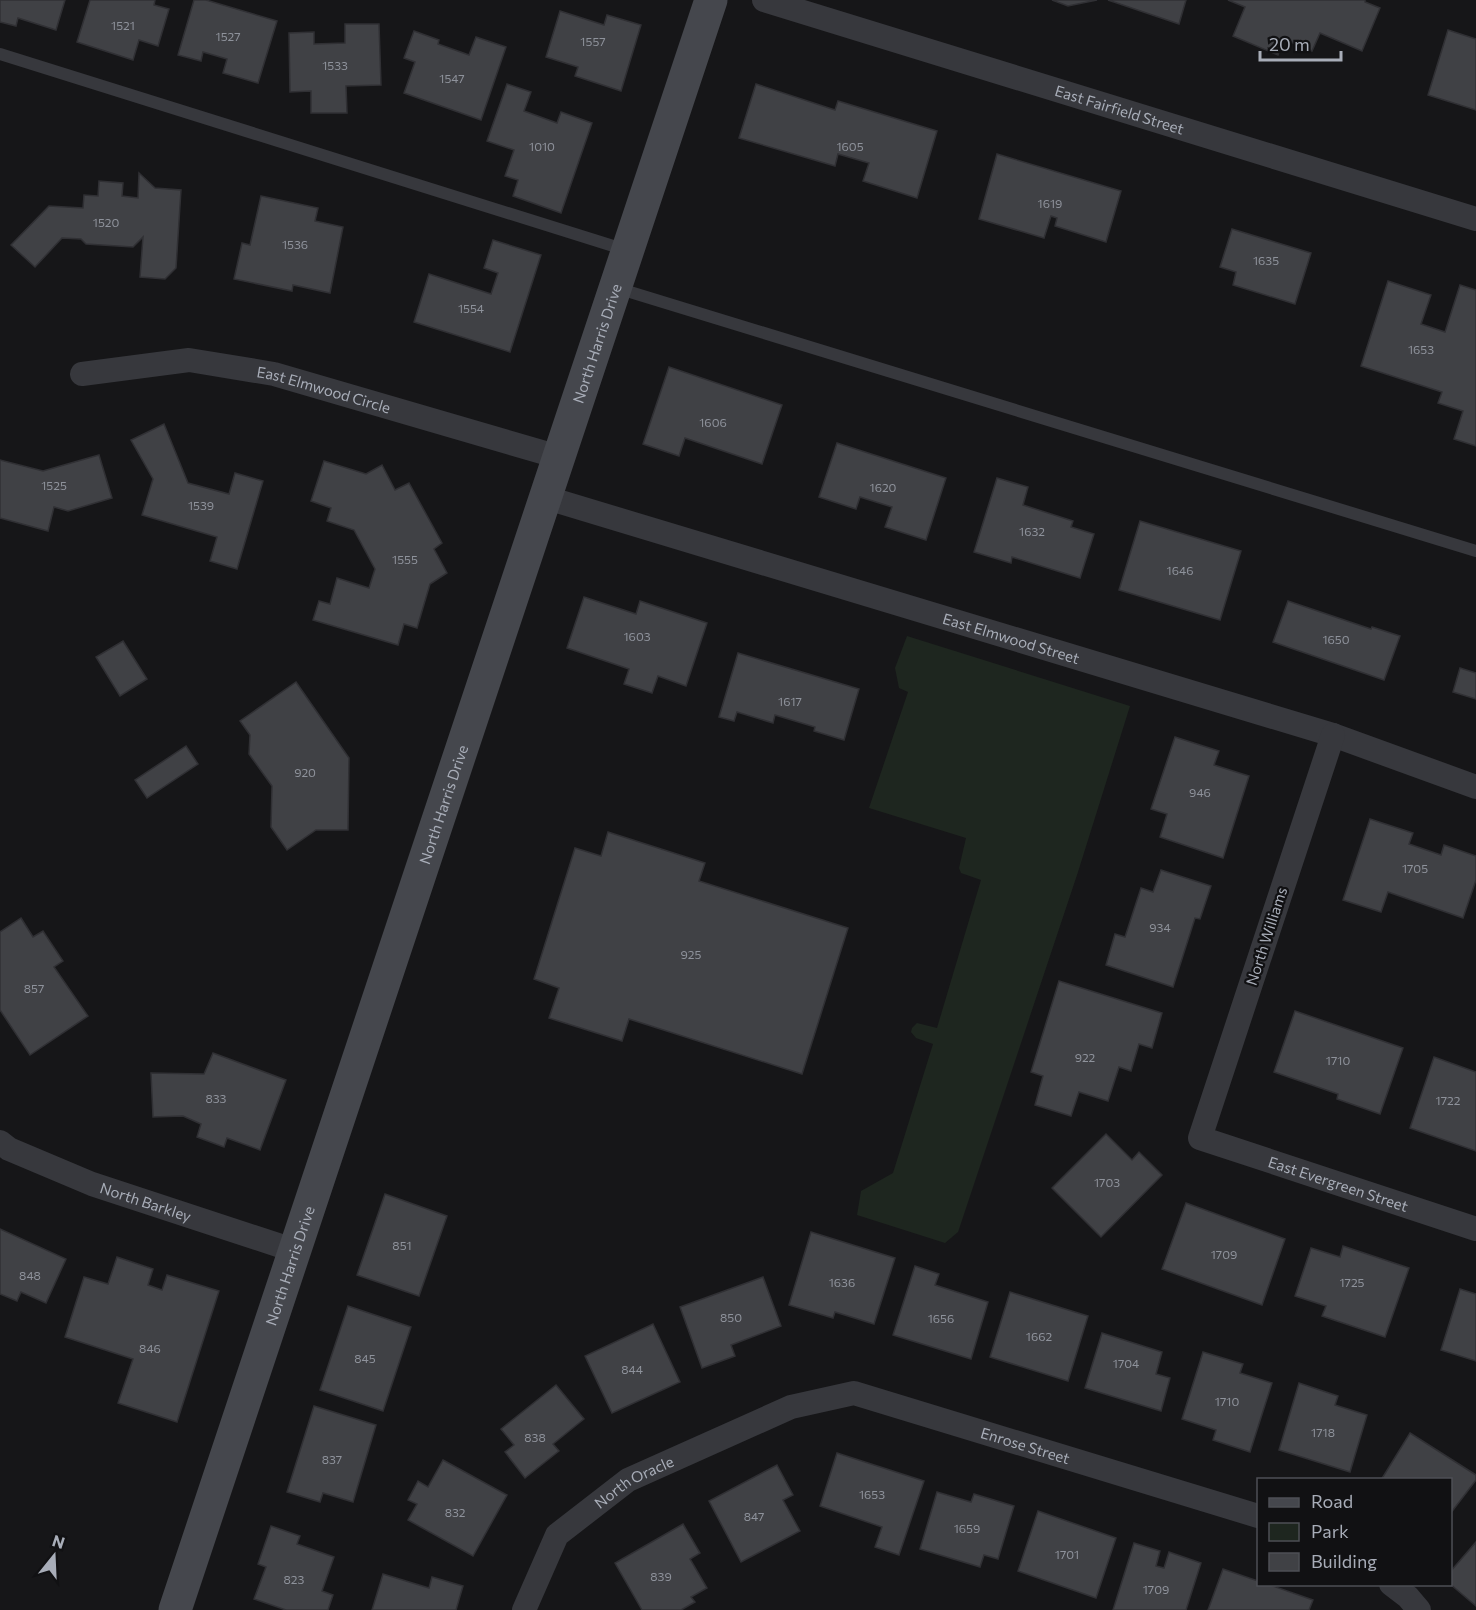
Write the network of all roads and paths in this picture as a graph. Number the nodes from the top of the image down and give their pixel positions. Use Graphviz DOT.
graph roads {
  1 [pos="711,0"];
  2 [pos="764,0"];
  3 [pos="0,54"];
  4 [pos="1476,219"];
  5 [pos="628,250"];
  6 [pos="616,288"];
  7 [pos="82,374"];
  8 [pos="559,458"];
  9 [pos="544,497"];
  10 [pos="1476,552"];
  11 [pos="1333,735"];
  12 [pos="1476,787"];
  13 [pos="1200,1137"];
  14 [pos="0,1142"];
  15 [pos="1476,1229"];
  16 [pos="296,1251"];
  17 [pos="790,1407"];
  18 [pos="1257,1516"];
  19 [pos="1394,1586"];
  20 [pos="175,1610"];
  21 [pos="524,1610"];
  22 [pos="1419,1610"];
  1 -- 5 [label="street, North Harris Drive"];
  2 -- 4 [label="street, East Fairfield Street"];
  3 -- 5 [label="lane"];
  5 -- 6 [label="street, North Harris Drive"];
  6 -- 8 [label="street, North Harris Drive"];
  6 -- 10 [label="lane"];
  7 -- 8 [label="street, East Elmwood Circle"];
  8 -- 9 [label="street, North Harris Drive"];
  9 -- 11 [label="street, East Elmwood Street"];
  9 -- 16 [label="street, North Harris Drive"];
  11 -- 12 [label="street, East Elmwood Street"];
  11 -- 13 [label="street, North Williams"];
  13 -- 15 [label="street, East Evergreen Street"];
  14 -- 16 [label="street, North Barkley"];
  16 -- 20 [label="street, North Harris Drive"];
  17 -- 18 [label="street, Enrose Street"];
  17 -- 21 [label="street, North Oracle"];
  19 -- 22 [label="street"];
}
